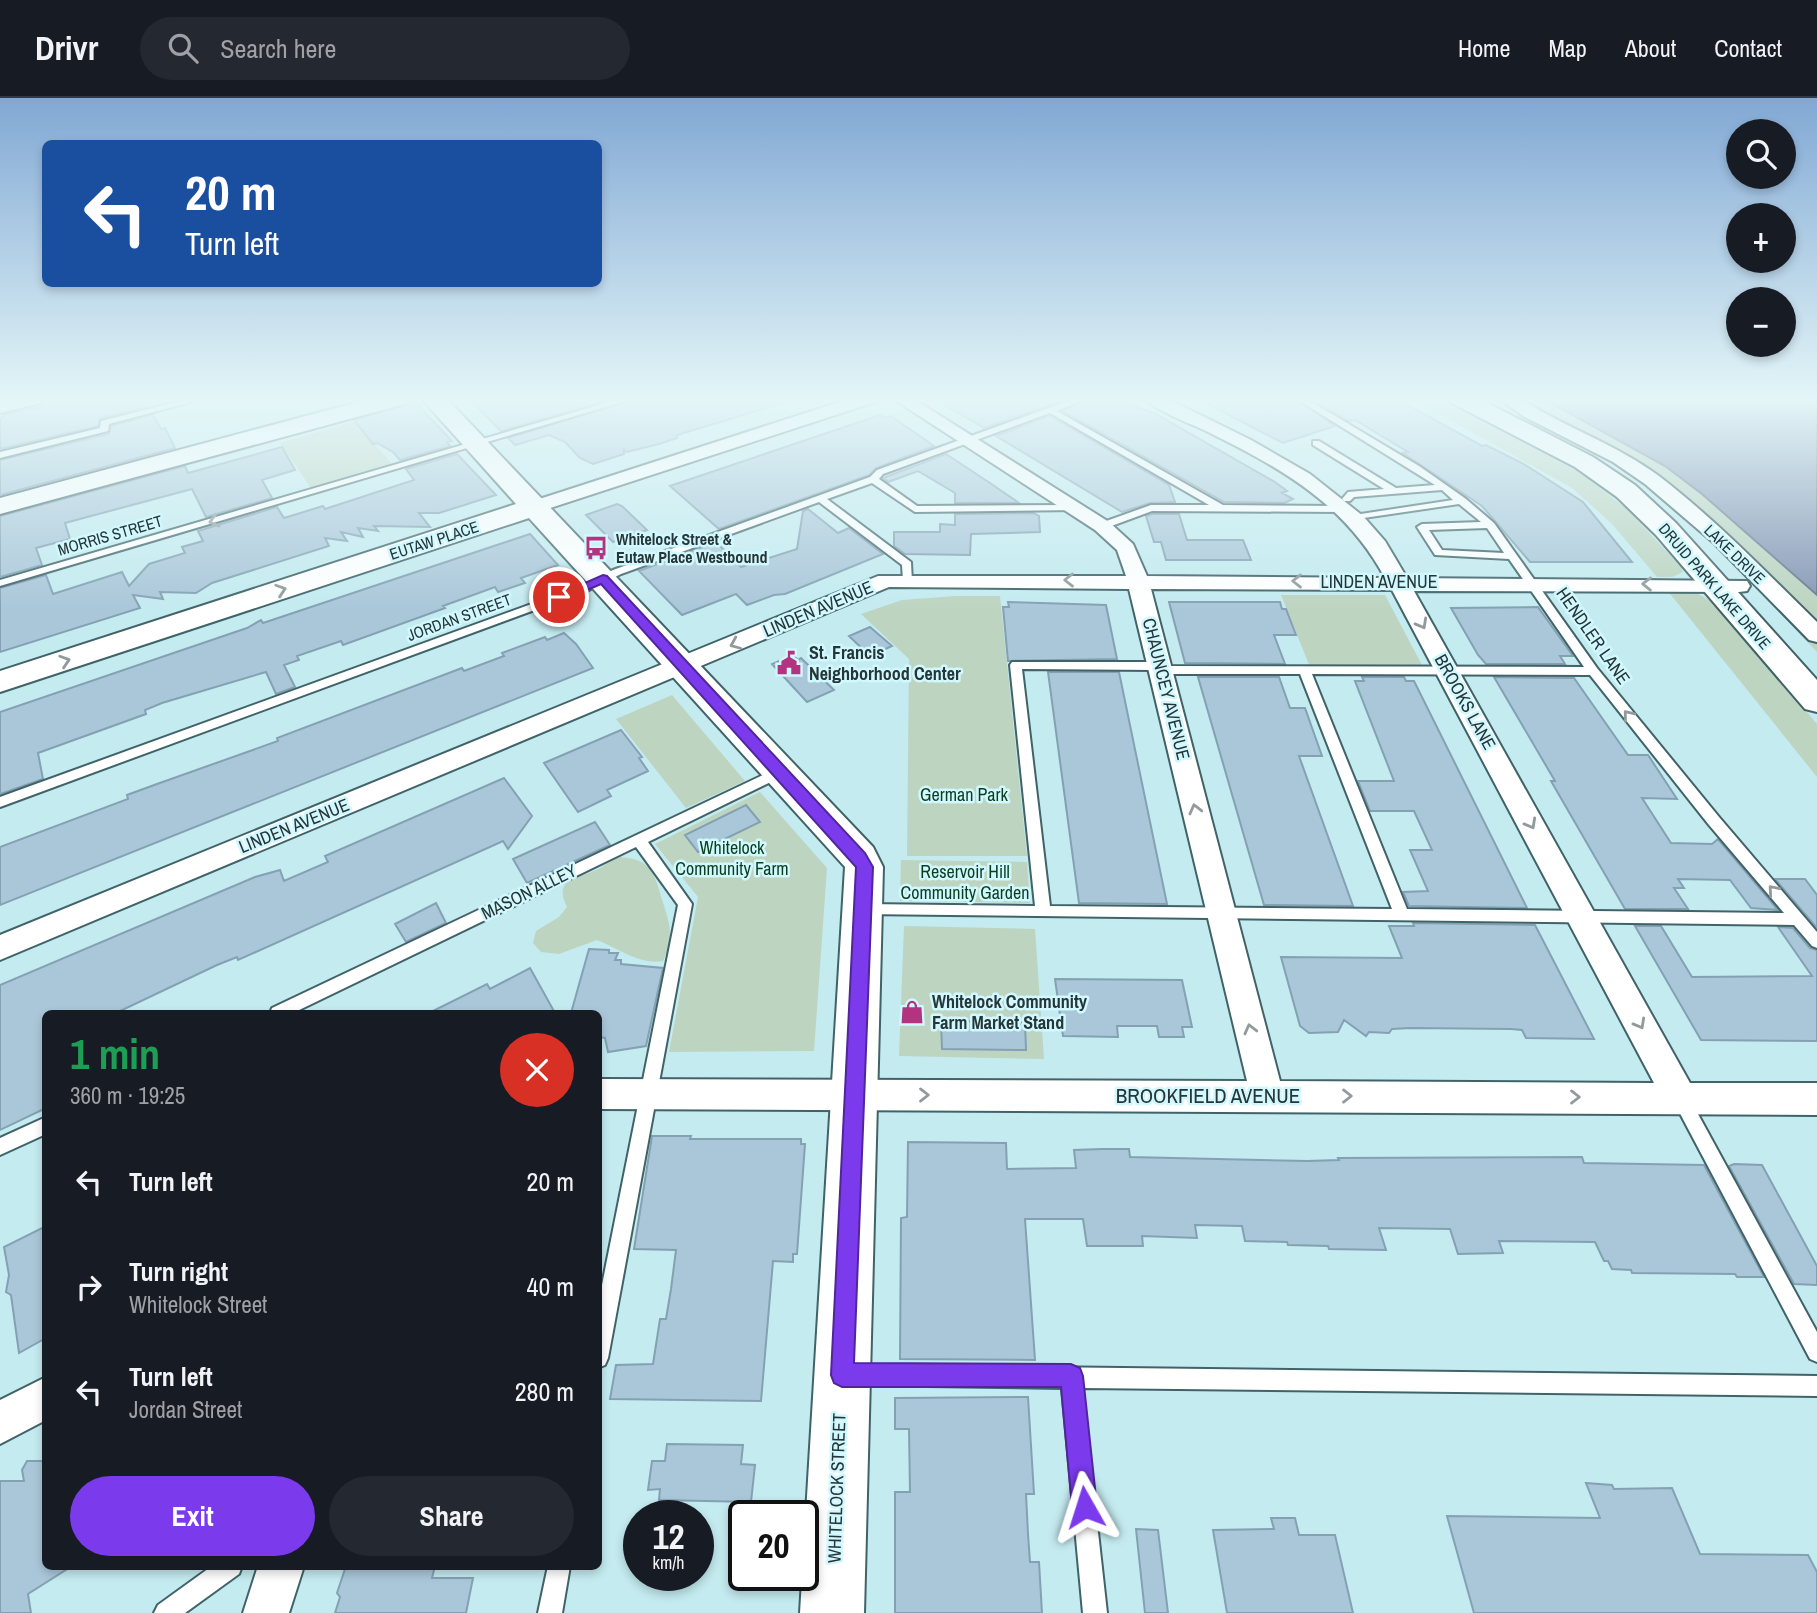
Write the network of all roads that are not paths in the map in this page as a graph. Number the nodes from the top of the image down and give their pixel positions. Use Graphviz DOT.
graph roads {
  1 [pos="138,469"];
  2 [pos="392,469"];
  3 [pos="500,469"];
  4 [pos="650,469"];
  5 [pos="889,469"];
  6 [pos="1012,469"];
  7 [pos="1152,469"];
  8 [pos="1288,469"];
  9 [pos="1357,469"];
  10 [pos="1414,469"];
  11 [pos="1594,469"];
  12 [pos="1610,469"];
  13 [pos="1635,469"];
  14 [pos="873,479"];
  15 [pos="1444,487"];
  16 [pos="1395,492"];
  17 [pos="820,498"];
  18 [pos="1463,501"];
  19 [pos="0,506"];
  20 [pos="534,506"];
  21 [pos="1345,507"];
  22 [pos="1074,508"];
  23 [pos="1221,508"];
  24 [pos="1490,525"];
  25 [pos="1102,526"];
  26 [pos="1513,556"];
  27 [pos="603,579"];
  28 [pos="1138,580"];
  29 [pos="908,581"];
  30 [pos="1399,582"];
  31 [pos="0,583"];
  32 [pos="1534,583"];
  33 [pos="1727,586"];
  34 [pos="1817,635"];
  35 [pos="682,665"];
  36 [pos="1160,668"];
  37 [pos="1304,670"];
  38 [pos="1817,670"];
  39 [pos="1448,671"];
  40 [pos="1593,671"];
  41 [pos="0,682"];
  42 [pos="1817,701"];
  43 [pos="780,772"];
  44 [pos="0,802"];
  45 [pos="639,840"];
  46 [pos="864,910"];
  47 [pos="1043,912"];
  48 [pos="1222,914"];
  49 [pos="1402,915"];
  50 [pos="1582,917"];
  51 [pos="1798,919"];
  52 [pos="1817,942"];
  53 [pos="0,948"];
  54 [pos="284,1010"];
  55 [pos="602,1094"];
  56 [pos="649,1095"];
  57 [pos="856,1096"];
  58 [pos="1267,1096"];
  59 [pos="1680,1098"];
  60 [pos="1817,1099"];
  61 [pos="42,1127"];
  62 [pos="0,1147"];
  63 [pos="602,1336"];
  64 [pos="1817,1352"];
  65 [pos="842,1375"];
  66 [pos="1071,1376"];
  67 [pos="1817,1386"];
  68 [pos="42,1399"];
  69 [pos="0,1423"];
  70 [pos="225,1570"];
  71 [pos="280,1570"];
  72 [pos="558,1570"];
  73 [pos="166,1613"];
  74 [pos="266,1613"];
  75 [pos="550,1613"];
  76 [pos="832,1613"];
  77 [pos="1095,1613"];
  1 -- 19 [label="street"];
  2 -- 31 [label="lane, MORRIS STREET, one-way"];
  3 -- 20 [label="street, WHITELOCK STREET"];
  4 -- 20 [label="street, EUTAW PLACE"];
  5 -- 14 [label="lane, JORDAN STREET"];
  6 -- 22 [label="street, CHAUNCEY AVENUE"];
  7 -- 23 [label="lane"];
  8 -- 21 [label="street, BROOKS LANE"];
  9 -- 16 [label="lane"];
  10 -- 15 [label="lane, HENDLER LANE"];
  11 -- 33 [label="street, DRUID PARK LAKE DRIVE"];
  12 -- 33 [label="street, DRUID PARK LAKE DRIVE"];
  13 -- 34 [label="street, LAKE DRIVE"];
  14 -- 17 [label="lane, JORDAN STREET"];
  14 -- 22 [label="lane"];
  15 -- 16 [label="lane"];
  15 -- 18 [label="lane, HENDLER LANE"];
  16 -- 21 [label="lane"];
  17 -- 27 [label="lane, JORDAN STREET"];
  17 -- 29 [label="lane"];
  18 -- 21 [label="lane"];
  18 -- 24 [label="lane, HENDLER LANE"];
  20 -- 27 [label="street, WHITELOCK STREET"];
  41 -- 20 [label="street, EUTAW PLACE, one-way"];
  21 -- 23 [label="lane"];
  21 -- 30 [label="street, BROOKS LANE"];
  22 -- 25 [label="street, CHAUNCEY AVENUE"];
  23 -- 25 [label="lane"];
  24 -- 26 [label="lane, HENDLER LANE"];
  24 -- 26 [label="lane"];
  25 -- 28 [label="street, CHAUNCEY AVENUE"];
  26 -- 32 [label="lane, HENDLER LANE"];
  27 -- 35 [label="street, WHITELOCK STREET"];
  27 -- 44 [label="lane, JORDAN STREET"];
  28 -- 29 [label="street, LINDEN AVENUE, one-way"];
  30 -- 28 [label="street, LINDEN AVENUE, one-way"];
  28 -- 36 [label="street, CHAUNCEY AVENUE"];
  29 -- 35 [label="street, LINDEN AVENUE, one-way"];
  30 -- 32 [label="street, LINDEN AVENUE"];
  30 -- 39 [label="street, BROOKS LANE, one-way"];
  33 -- 32 [label="street, LINDEN AVENUE, one-way"];
  32 -- 40 [label="lane, HENDLER LANE"];
  33 -- 38 [label="street, DRUID PARK LAKE DRIVE"];
  33 -- 42 [label="street, DRUID PARK LAKE DRIVE"];
  35 -- 43 [label="street, WHITELOCK STREET"];
  35 -- 53 [label="street, LINDEN AVENUE"];
  36 -- 37 [label="lane"];
  36 -- 47 [label="lane"];
  48 -- 36 [label="street, CHAUNCEY AVENUE, one-way"];
  37 -- 39 [label="lane"];
  37 -- 49 [label="lane"];
  39 -- 40 [label="lane"];
  39 -- 50 [label="street, BROOKS LANE, one-way"];
  51 -- 40 [label="lane, HENDLER LANE, one-way"];
  43 -- 45 [label="lane, MASON ALLEY"];
  43 -- 46 [label="street, WHITELOCK STREET"];
  45 -- 54 [label="lane, MASON ALLEY"];
  45 -- 56 [label="lane"];
  46 -- 47 [label="lane"];
  46 -- 57 [label="street, WHITELOCK STREET"];
  47 -- 48 [label="lane"];
  48 -- 49 [label="lane"];
  58 -- 48 [label="street, CHAUNCEY AVENUE, one-way"];
  49 -- 50 [label="lane"];
  50 -- 51 [label="lane"];
  50 -- 59 [label="street, BROOKS LANE, one-way"];
  51 -- 52 [label="lane, HENDLER LANE"];
  55 -- 56 [label="street, BROOKFIELD AVENUE"];
  56 -- 57 [label="street, BROOKFIELD AVENUE"];
  56 -- 63 [label="lane"];
  57 -- 58 [label="street, BROOKFIELD AVENUE, one-way"];
  57 -- 65 [label="street, WHITELOCK STREET"];
  58 -- 59 [label="street, BROOKFIELD AVENUE, one-way"];
  59 -- 60 [label="street, BROOKFIELD AVENUE"];
  59 -- 64 [label="lane"];
  61 -- 62 [label="lane"];
  65 -- 66 [label="lane"];
  65 -- 76 [label="street, WHITELOCK STREET"];
  66 -- 67 [label="lane"];
  66 -- 77 [label="lane"];
  68 -- 69 [label="street"];
  70 -- 73 [label="lane"];
  71 -- 74 [label="street"];
  72 -- 75 [label="lane"];
}
